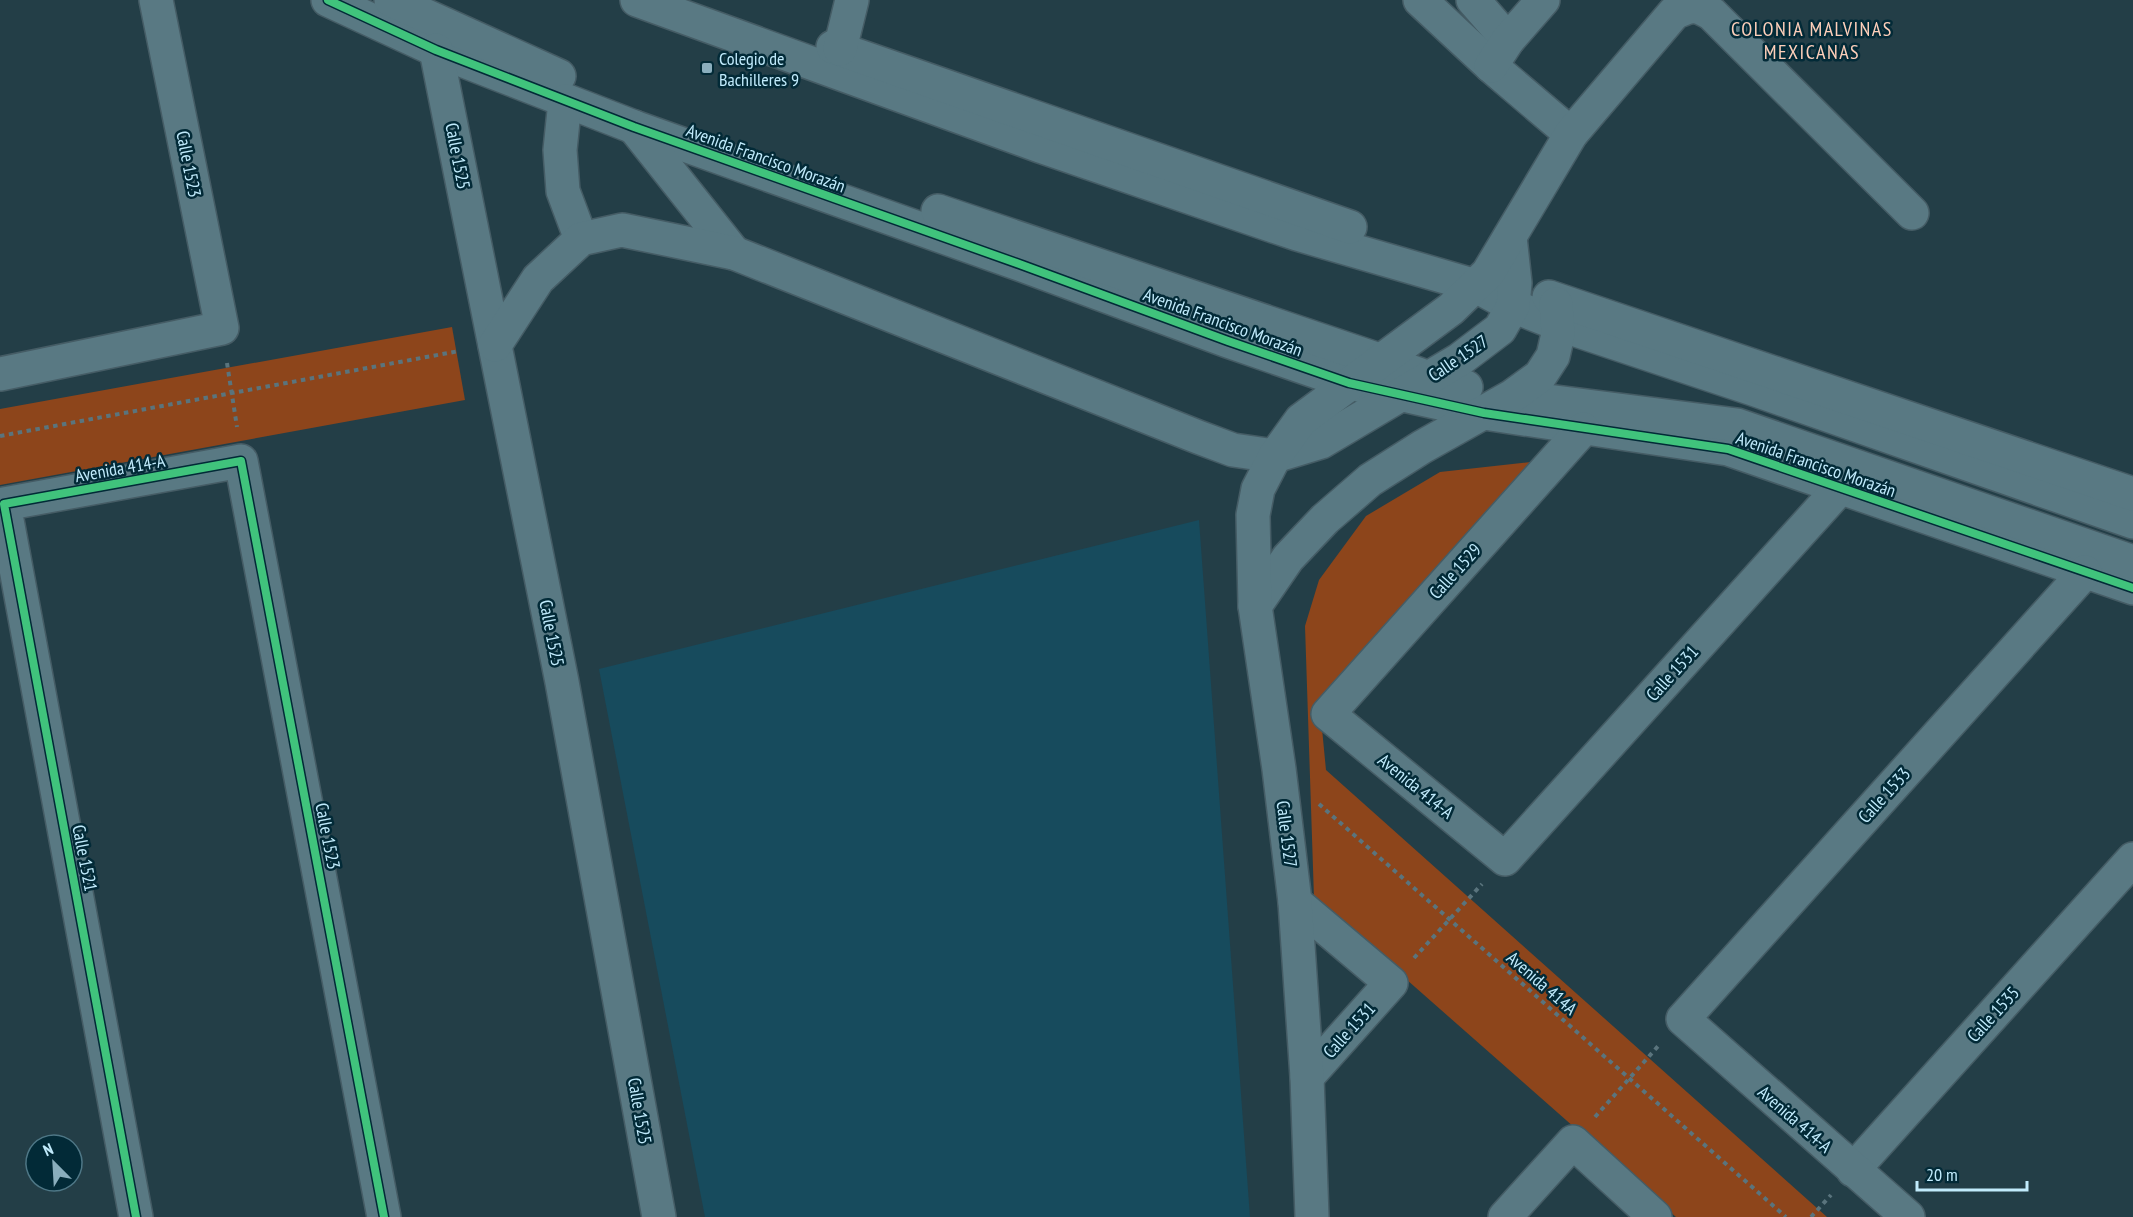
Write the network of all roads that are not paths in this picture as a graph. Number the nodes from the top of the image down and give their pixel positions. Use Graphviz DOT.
graph roads {
  1 [pos="156,0"];
  2 [pos="328,0"];
  3 [pos="391,0"];
  4 [pos="637,0"];
  5 [pos="698,0"];
  6 [pos="852,0"];
  7 [pos="1420,0"];
  8 [pos="1473,0"];
  9 [pos="1543,0"];
  10 [pos="840,50"];
  11 [pos="436,51"];
  12 [pos="1499,53"];
  13 [pos="565,101"];
  14 [pos="634,127"];
  15 [pos="1571,134"];
  16 [pos="1911,213"];
  17 [pos="581,239"];
  18 [pos="734,253"];
  19 [pos="1498,287"];
  20 [pos="1557,312"];
  21 [pos="495,345"];
  22 [pos="1382,361"];
  23 [pos="0,374"];
  24 [pos="1429,378"];
  25 [pos="1349,383"];
  26 [pos="1400,395"];
  27 [pos="1498,405"];
  28 [pos="1583,429"];
  29 [pos="1275,456"];
  30 [pos="242,460"];
  31 [pos="1840,488"];
  32 [pos="2133,494"];
  33 [pos="4,504"];
  34 [pos="2133,522"];
  35 [pos="2133,562"];
  36 [pos="2085,572"];
  37 [pos="2133,588"];
  38 [pos="1255,606"];
  39 [pos="1328,714"];
  40 [pos="1505,859"];
  41 [pos="2133,859"];
  42 [pos="1296,902"];
  43 [pos="1683,1019"];
  44 [pos="1307,1077"];
  45 [pos="1853,1170"];
  46 [pos="136,1217"];
  47 [pos="384,1217"];
  48 [pos="659,1217"];
  49 [pos="1312,1217"];
  50 [pos="1505,1217"];
  51 [pos="1655,1217"];
  52 [pos="1908,1217"];
  1 -- 23 [label="street, Calle 1523"];
  2 -- 11 [label="street, Avenida Francisco Morazán"];
  3 -- 22 [label="street"];
  4 -- 19 [label="street"];
  5 -- 10 [label="street"];
  6 -- 10 [label="street"];
  7 -- 12 [label="street"];
  8 -- 12 [label="street"];
  9 -- 12 [label="street"];
  10 -- 19 [label="street"];
  11 -- 13 [label="street, Avenida Francisco Morazán"];
  11 -- 21 [label="street, Calle 1525"];
  12 -- 15 [label="street"];
  13 -- 14 [label="street, Avenida Francisco Morazán"];
  13 -- 17 [label="street"];
  14 -- 18 [label="street"];
  14 -- 25 [label="street, Avenida Francisco Morazán"];
  15 -- 16 [label="street"];
  15 -- 19 [label="street"];
  17 -- 18 [label="street"];
  17 -- 21 [label="street"];
  18 -- 29 [label="street"];
  19 -- 20 [label="street"];
  19 -- 22 [label="street, Calle 1527"];
  19 -- 24 [label="street, Calle 1527"];
  20 -- 27 [label="street"];
  20 -- 32 [label="street"];
  20 -- 34 [label="street"];
  21 -- 48 [label="street, Calle 1525"];
  22 -- 24 [label="street"];
  22 -- 25 [label="street, Calle 1527"];
  24 -- 26 [label="street, Calle 1527"];
  24 -- 27 [label="street"];
  25 -- 26 [label="street, Avenida Francisco Morazán"];
  25 -- 29 [label="street, Calle 1527"];
  26 -- 27 [label="street, Avenida Francisco Morazán"];
  26 -- 29 [label="street, Calle 1527"];
  27 -- 28 [label="street, Avenida Francisco Morazán"];
  27 -- 35 [label="street"];
  27 -- 38 [label="street"];
  28 -- 31 [label="street, Avenida Francisco Morazán"];
  28 -- 39 [label="street, Calle 1529"];
  29 -- 38 [label="street, Calle 1527"];
  30 -- 33 [label="street, Avenida 414-A"];
  30 -- 47 [label="street, Calle 1523"];
  31 -- 36 [label="street, Avenida Francisco Morazán"];
  31 -- 40 [label="street, Calle 1531"];
  33 -- 46 [label="street, Calle 1521"];
  36 -- 37 [label="street, Avenida Francisco Morazán"];
  36 -- 43 [label="street, Calle 1533"];
  38 -- 42 [label="street, Calle 1527"];
  39 -- 40 [label="street, Avenida 414-A"];
  41 -- 45 [label="street, Calle 1535"];
  42 -- 44 [label="street, Calle 1527"];
  42 -- 44 [label="street, Calle 1531"];
  43 -- 45 [label="street, Avenida 414-A"];
  44 -- 49 [label="street, Calle 1527"];
  45 -- 52 [label="street, Avenida 414-A"];
  50 -- 51 [label="street"];
}
